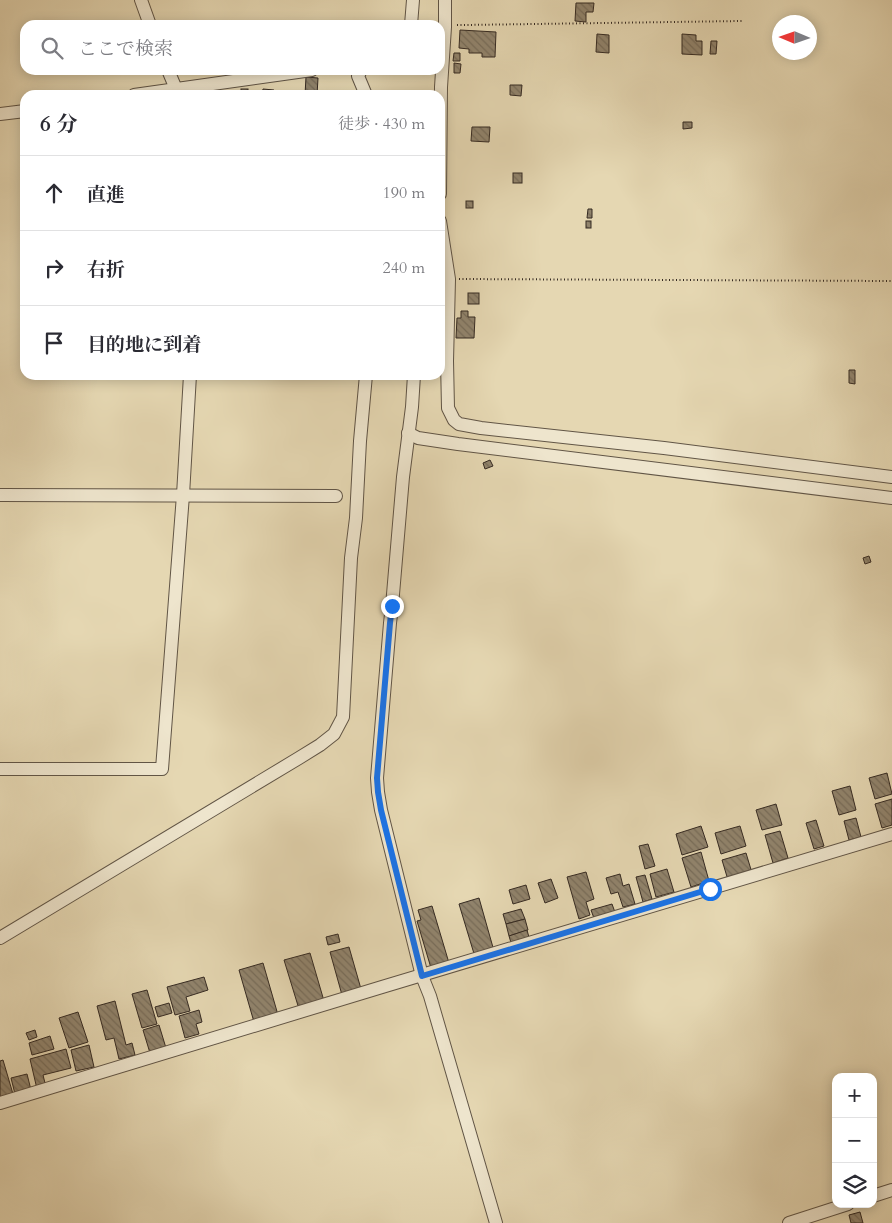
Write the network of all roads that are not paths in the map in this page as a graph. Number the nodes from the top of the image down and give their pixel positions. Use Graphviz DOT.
graph roads {
  1 [pos="141,0"];
  2 [pos="413,0"];
  3 [pos="445,0"];
  4 [pos="148,20"];
  5 [pos="412,20"];
  6 [pos="445,20"];
  7 [pos="170,75"];
  8 [pos="286,75"];
  9 [pos="358,75"];
  10 [pos="442,75"];
  11 [pos="176,89"];
  12 [pos="169,90"];
  13 [pos="207,90"];
  14 [pos="364,90"];
  15 [pos="441,90"];
  16 [pos="20,112"];
  17 [pos="0,114"];
  18 [pos="445,254"];
  19 [pos="190,380"];
  20 [pos="366,380"];
  21 [pos="414,380"];
  22 [pos="408,433"];
  23 [pos="892,477"];
  24 [pos="0,495"];
  25 [pos="183,496"];
  26 [pos="336,496"];
  27 [pos="892,498"];
  28 [pos="0,769"];
  29 [pos="892,834"];
  30 [pos="0,938"];
  31 [pos="416,977"];
  32 [pos="0,1103"];
  33 [pos="892,1190"];
  34 [pos="877,1195"];
  35 [pos="836,1208"];
  36 [pos="496,1223"];
  37 [pos="789,1223"];
  1 -- 4 [label="street"];
  2 -- 5 [label="street"];
  3 -- 6 [label="street"];
  7 -- 11 [label="street"];
  8 -- 13 [label="street"];
  9 -- 14 [label="street"];
  10 -- 15 [label="street"];
  11 -- 12 [label="street"];
  11 -- 13 [label="street"];
  16 -- 17 [label="street"];
  18 -- 23 [label="street"];
  19 -- 25 [label="street"];
  20 -- 30 [label="street"];
  21 -- 22 [label="street"];
  22 -- 27 [label="street"];
  22 -- 31 [label="street"];
  24 -- 25 [label="street"];
  25 -- 26 [label="street"];
  25 -- 28 [label="street"];
  29 -- 31 [label="street"];
  31 -- 32 [label="street"];
  31 -- 36 [label="street"];
  33 -- 34 [label="street"];
  35 -- 37 [label="street"];
}
